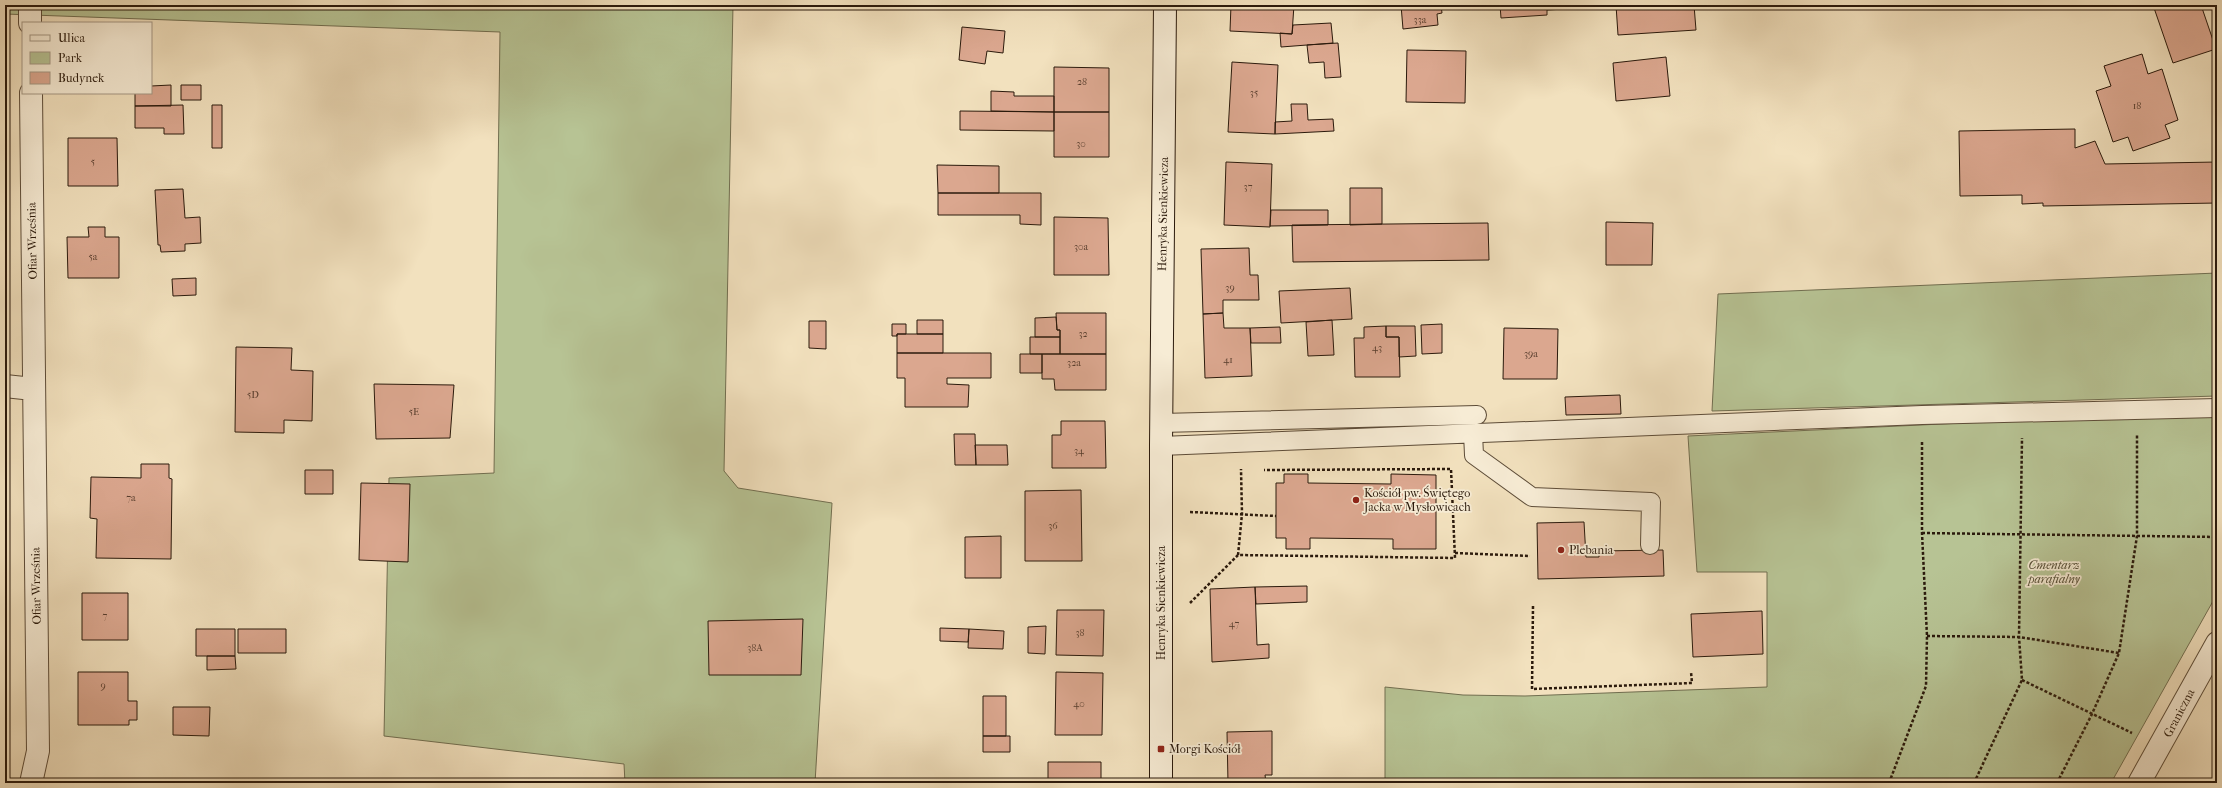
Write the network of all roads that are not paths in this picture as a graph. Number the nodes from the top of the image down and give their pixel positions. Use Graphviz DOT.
graph roads {
  1 [pos="30,5"];
  2 [pos="1165,5"];
  3 [pos="30,22"];
  4 [pos="31,94"];
  5 [pos="5,386"];
  6 [pos="33,389"];
  7 [pos="2217,408"];
  8 [pos="1477,415"];
  9 [pos="1162,423"];
  10 [pos="1473,433"];
  11 [pos="1161,446"];
  12 [pos="1650,545"];
  13 [pos="2217,643"];
  14 [pos="31,783"];
  15 [pos="1161,783"];
  16 [pos="2139,783"];
  1 -- 3 [label="street"];
  2 -- 9 [label="street, Henryka Sienkiewicza"];
  4 -- 6 [label="street, Ofiar Września"];
  5 -- 6 [label="street"];
  6 -- 14 [label="street, Ofiar Września"];
  7 -- 10 [label="lane"];
  8 -- 9 [label="lane"];
  9 -- 11 [label="street, Henryka Sienkiewicza"];
  10 -- 11 [label="lane"];
  10 -- 12 [label="lane"];
  11 -- 15 [label="street, Henryka Sienkiewicza"];
  13 -- 16 [label="street, Graniczna"];
}
